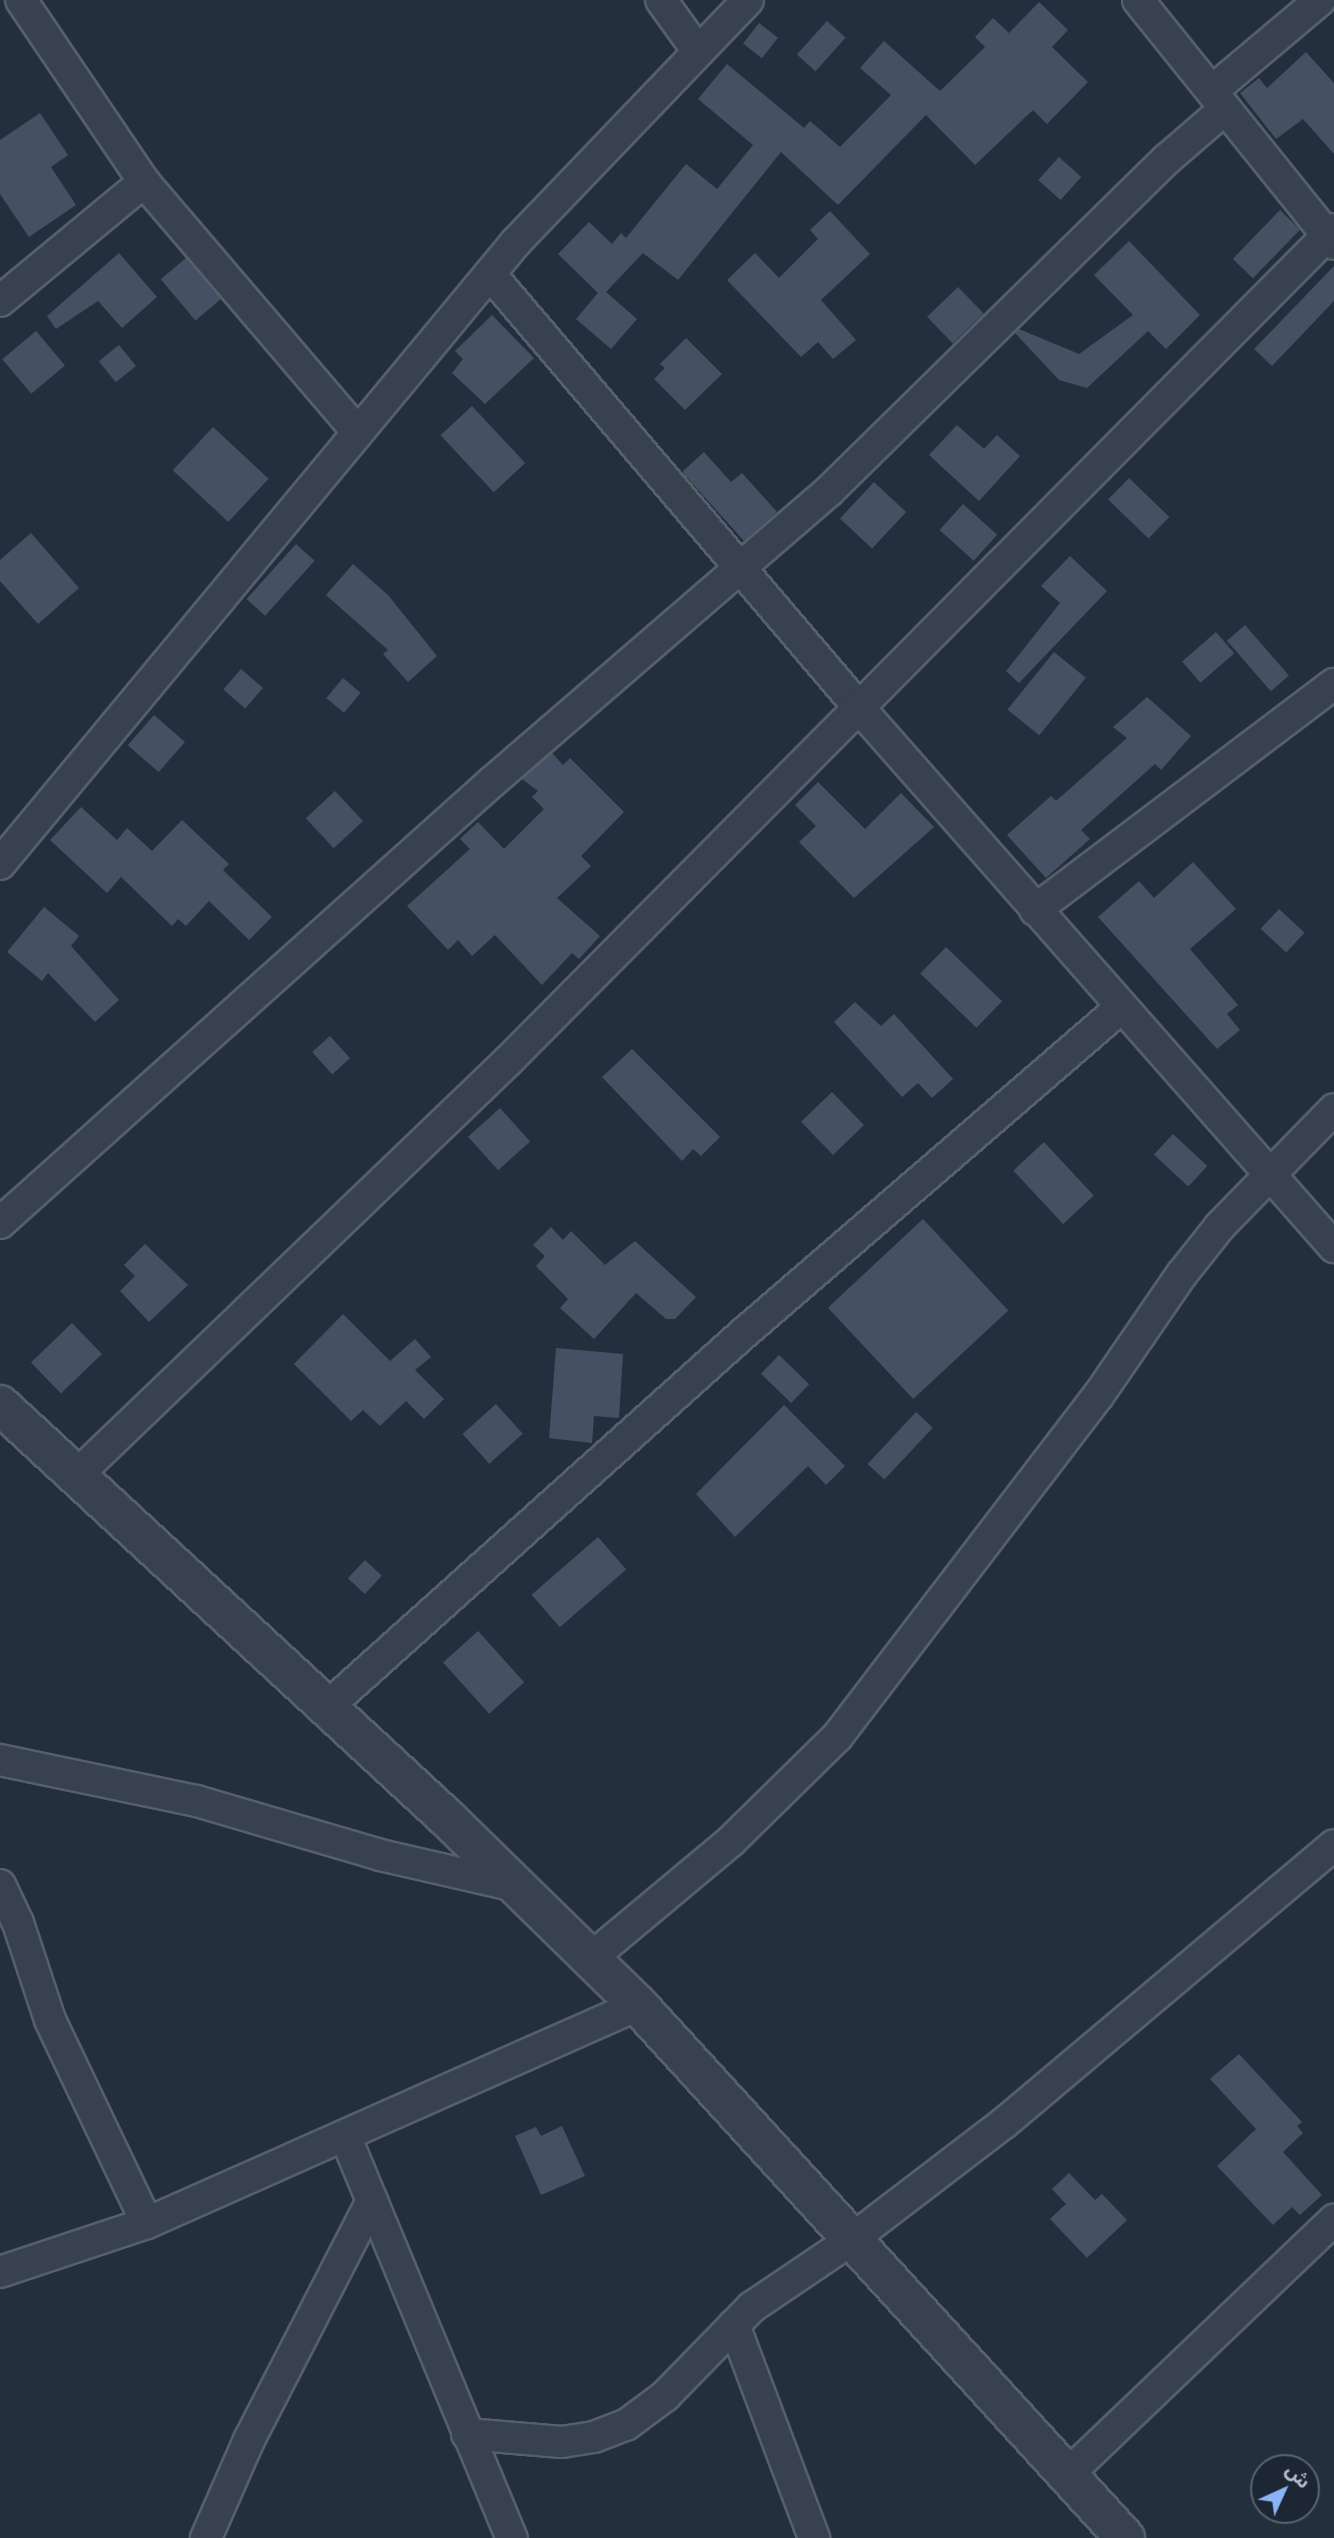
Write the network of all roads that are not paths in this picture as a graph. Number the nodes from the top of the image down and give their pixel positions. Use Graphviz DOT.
graph roads {
  1 [pos="21,0"];
  2 [pos="661,0"];
  3 [pos="748,0"];
  4 [pos="1138,0"];
  5 [pos="1320,0"];
  6 [pos="697,50"];
  7 [pos="1218,100"];
  8 [pos="144,182"];
  9 [pos="1332,236"];
  10 [pos="490,274"];
  11 [pos="0,301"];
  12 [pos="356,431"];
  13 [pos="738,568"];
  14 [pos="1334,684"];
  15 [pos="861,710"];
  16 [pos="0,864"];
  17 [pos="1035,910"];
  18 [pos="1120,1008"];
  19 [pos="1334,1109"];
  20 [pos="1268,1174"];
  21 [pos="0,1223"];
  22 [pos="1334,1247"];
  23 [pos="0,1405"];
  24 [pos="77,1475"];
  25 [pos="326,1708"];
  26 [pos="0,1760"];
  27 [pos="1334,1845"];
  28 [pos="0,1885"];
  29 [pos="515,1886"];
  30 [pos="591,1958"];
  31 [pos="638,2006"];
  32 [pos="346,2138"];
  33 [pos="372,2201"];
  34 [pos="1334,2220"];
  35 [pos="147,2223"];
  36 [pos="851,2240"];
  37 [pos="0,2272"];
  38 [pos="734,2325"];
  39 [pos="467,2434"];
  40 [pos="1066,2476"];
  41 [pos="206,2538"];
  42 [pos="512,2538"];
  43 [pos="814,2538"];
  44 [pos="1125,2538"];
  1 -- 8 [label="street"];
  2 -- 6 [label="street"];
  3 -- 6 [label="street"];
  4 -- 7 [label="street"];
  5 -- 7 [label="street"];
  6 -- 10 [label="street"];
  7 -- 9 [label="street"];
  7 -- 13 [label="street"];
  8 -- 11 [label="street"];
  8 -- 12 [label="street"];
  9 -- 15 [label="street"];
  10 -- 12 [label="street"];
  10 -- 13 [label="street"];
  12 -- 16 [label="street"];
  13 -- 15 [label="street"];
  13 -- 21 [label="street"];
  14 -- 17 [label="street"];
  15 -- 17 [label="street"];
  15 -- 24 [label="street"];
  17 -- 18 [label="street"];
  18 -- 20 [label="street"];
  18 -- 25 [label="street"];
  19 -- 20 [label="street"];
  20 -- 22 [label="street"];
  20 -- 30 [label="street"];
  23 -- 24 [label="street"];
  24 -- 25 [label="street"];
  25 -- 29 [label="street"];
  26 -- 29 [label="street"];
  27 -- 36 [label="street"];
  28 -- 35 [label="street"];
  29 -- 30 [label="street"];
  30 -- 31 [label="street"];
  31 -- 32 [label="street"];
  31 -- 36 [label="street"];
  32 -- 33 [label="street"];
  32 -- 35 [label="street"];
  33 -- 39 [label="street"];
  33 -- 41 [label="street"];
  34 -- 40 [label="street"];
  35 -- 37 [label="street"];
  36 -- 38 [label="street"];
  36 -- 40 [label="street"];
  38 -- 39 [label="street"];
  38 -- 43 [label="street"];
  39 -- 42 [label="street"];
  40 -- 44 [label="street"];
}
